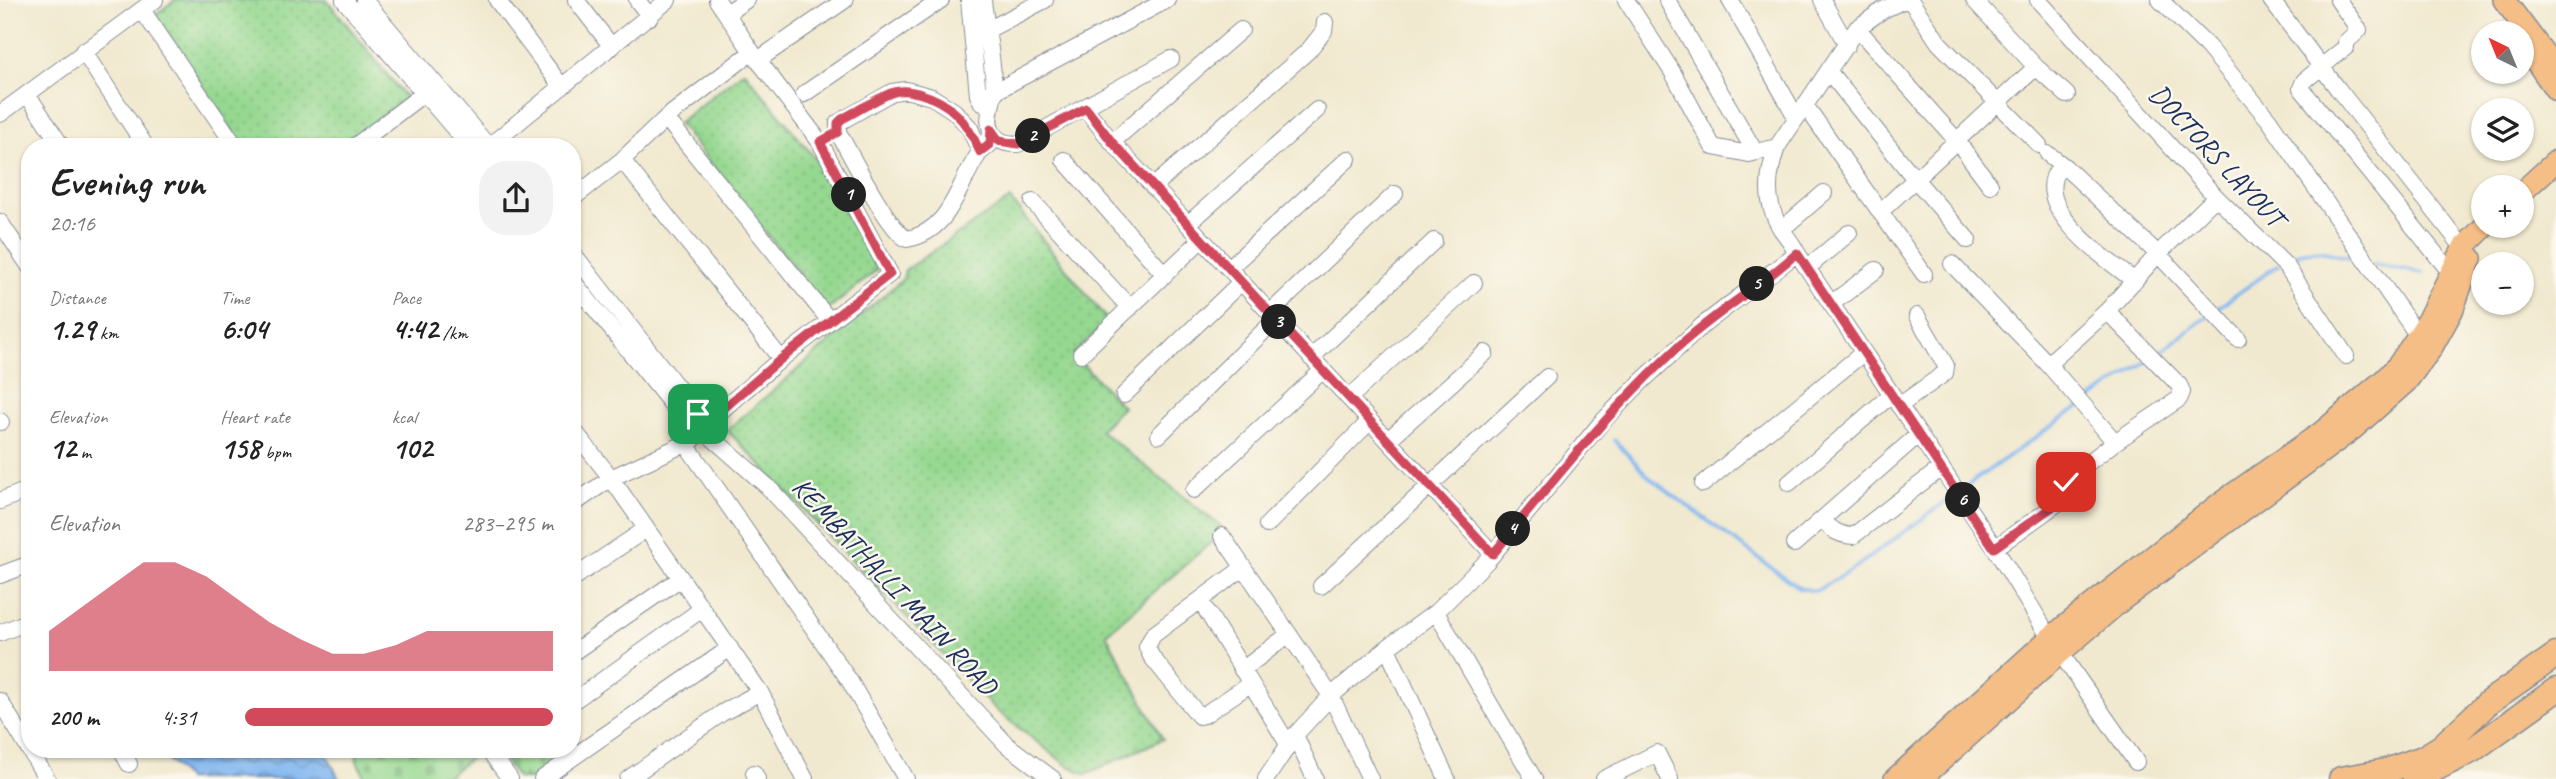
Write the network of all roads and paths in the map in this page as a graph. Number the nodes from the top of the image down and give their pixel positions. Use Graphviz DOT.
graph roads {
  1 [pos="344,0"];
  2 [pos="364,0"];
  3 [pos="497,0"];
  4 [pos="576,0"];
  5 [pos="637,0"];
  6 [pos="668,0"];
  7 [pos="746,0"];
  8 [pos="845,0"];
  9 [pos="942,0"];
  10 [pos="969,0"];
  11 [pos="983,0"];
  12 [pos="1045,0"];
  13 [pos="1167,0"];
  14 [pos="1626,0"];
  15 [pos="1667,0"];
  16 [pos="1730,0"];
  17 [pos="1822,0"];
  18 [pos="1904,0"];
  19 [pos="1910,0"];
  20 [pos="1974,0"];
  21 [pos="2038,0"];
  22 [pos="2160,0"];
  23 [pos="2272,0"];
  24 [pos="2338,0"];
  25 [pos="2491,0"];
  26 [pos="2504,0"];
  27 [pos="149,5"];
  28 [pos="1880,5"];
  29 [pos="722,6"];
  30 [pos="650,17"];
  31 [pos="2506,21"];
  32 [pos="1325,22"];
  33 [pos="1857,28"];
  34 [pos="1241,30"];
  35 [pos="980,35"];
  36 [pos="1847,45"];
  37 [pos="612,47"];
  38 [pos="83,51"];
  39 [pos="755,56"];
  40 [pos="1171,60"];
  41 [pos="2534,60"];
  42 [pos="2036,67"];
  43 [pos="2321,67"];
  44 [pos="2556,69"];
  45 [pos="1829,72"];
  46 [pos="562,88"];
  47 [pos="2556,90"];
  48 [pos="986,93"];
  49 [pos="27,94"];
  50 [pos="423,94"];
  51 [pos="804,94"];
  52 [pos="2067,95"];
  53 [pos="1997,103"];
  54 [pos="1086,108"];
  55 [pos="1317,110"];
  56 [pos="1800,111"];
  57 [pos="0,114"];
  58 [pos="666,118"];
  59 [pos="990,123"];
  60 [pos="838,132"];
  61 [pos="56,138"];
  62 [pos="140,138"];
  63 [pos="230,138"];
  64 [pos="366,138"];
  65 [pos="462,138"];
  66 [pos="481,138"];
  67 [pos="500,138"];
  68 [pos="1957,141"];
  69 [pos="820,142"];
  70 [pos="1112,142"];
  71 [pos="1777,147"];
  72 [pos="980,152"];
  73 [pos="1755,152"];
  74 [pos="1348,159"];
  75 [pos="622,160"];
  76 [pos="1064,160"];
  77 [pos="2556,161"];
  78 [pos="2065,167"];
  79 [pos="1915,179"];
  80 [pos="2534,181"];
  81 [pos="1990,185"];
  82 [pos="1153,187"];
  83 [pos="581,192"];
  84 [pos="1824,193"];
  85 [pos="1395,194"];
  86 [pos="2216,197"];
  87 [pos="1033,202"];
  88 [pos="1880,212"];
  89 [pos="0,222"];
  90 [pos="1188,224"];
  91 [pos="1782,229"];
  92 [pos="1849,233"];
  93 [pos="1202,239"];
  94 [pos="1968,240"];
  95 [pos="2475,241"];
  96 [pos="1434,242"];
  97 [pos="1797,253"];
  98 [pos="21,254"];
  99 [pos="2158,254"];
  100 [pos="581,263"];
  101 [pos="1952,264"];
  102 [pos="1229,268"];
  103 [pos="1807,268"];
  104 [pos="1875,270"];
  105 [pos="2451,273"];
  106 [pos="1924,274"];
  107 [pos="1165,275"];
  108 [pos="2134,281"];
  109 [pos="1241,282"];
  110 [pos="1474,283"];
  111 [pos="581,291"];
  112 [pos="1831,304"];
  113 [pos="1130,308"];
  114 [pos="2107,311"];
  115 [pos="1273,316"];
  116 [pos="1917,316"];
  117 [pos="830,321"];
  118 [pos="2418,336"];
  119 [pos="2238,338"];
  120 [pos="1485,353"];
  121 [pos="1863,353"];
  122 [pos="1081,354"];
  123 [pos="2346,356"];
  124 [pos="1311,358"];
  125 [pos="781,359"];
  126 [pos="2048,364"];
  127 [pos="1323,370"];
  128 [pos="1546,377"];
  129 [pos="1124,395"];
  130 [pos="1349,398"];
  131 [pos="1895,400"];
  132 [pos="1370,421"];
  133 [pos="703,431"];
  134 [pos="1158,435"];
  135 [pos="1919,435"];
  136 [pos="581,440"];
  137 [pos="1388,440"];
  138 [pos="2115,442"];
  139 [pos="686,444"];
  140 [pos="1941,468"];
  141 [pos="611,478"];
  142 [pos="1789,483"];
  143 [pos="1429,484"];
  144 [pos="1703,484"];
  145 [pos="1194,490"];
  146 [pos="21,493"];
  147 [pos="581,499"];
  148 [pos="0,501"];
  149 [pos="1822,520"];
  150 [pos="1267,525"];
  151 [pos="646,529"];
  152 [pos="1222,536"];
  153 [pos="1794,544"];
  154 [pos="1994,548"];
  155 [pos="1493,554"];
  156 [pos="21,567"];
  157 [pos="1243,568"];
  158 [pos="581,573"];
  159 [pos="0,575"];
  160 [pos="681,578"];
  161 [pos="1321,586"];
  162 [pos="1200,600"];
  163 [pos="702,609"];
  164 [pos="1436,612"];
  165 [pos="21,625"];
  166 [pos="0,633"];
  167 [pos="1289,635"];
  168 [pos="2055,645"];
  169 [pos="581,647"];
  170 [pos="730,648"];
  171 [pos="1387,648"];
  172 [pos="2556,655"];
  173 [pos="1246,677"];
  174 [pos="2556,690"];
  175 [pos="760,692"];
  176 [pos="581,696"];
  177 [pos="1331,696"];
  178 [pos="0,701"];
  179 [pos="21,736"];
  180 [pos="1292,740"];
  181 [pos="581,744"];
  182 [pos="34,758"];
  183 [pos="126,758"];
  184 [pos="495,758"];
  185 [pos="561,758"];
  186 [pos="2136,762"];
  187 [pos="129,764"];
  188 [pos="47,779"];
  189 [pos="510,779"];
  190 [pos="542,779"];
  191 [pos="628,779"];
  192 [pos="805,779"];
  193 [pos="906,779"];
  194 [pos="1053,779"];
  195 [pos="1266,779"];
  196 [pos="1315,779"];
  197 [pos="1370,779"];
  198 [pos="1447,779"];
  199 [pos="1534,779"];
  200 [pos="1604,779"];
  201 [pos="1671,779"];
  202 [pos="1895,779"];
  203 [pos="1921,779"];
  204 [pos="2341,779"];
  205 [pos="2415,779"];
  1 -- 50 [label="street"];
  2 -- 66 [label="street"];
  3 -- 46 [label="street"];
  4 -- 37 [label="street"];
  5 -- 30 [label="street"];
  6 -- 30 [label="street"];
  7 -- 29 [label="street"];
  8 -- 39 [label="street"];
  9 -- 51 [label="street"];
  10 -- 35 [label="street"];
  11 -- 35 [label="street"];
  12 -- 35 [label="street"];
  13 -- 48 [label="street"];
  14 -- 73 [label="street"];
  15 -- 73 [label="street"];
  16 -- 56 [label="street"];
  17 -- 36 [label="street"];
  18 -- 28 [label="street"];
  19 -- 53 [label="street"];
  20 -- 42 [label="street"];
  21 -- 86 [label="street, DOCTORS LAYOUT"];
  22 -- 118 [label="street"];
  23 -- 43 [label="street"];
  24 -- 43 [label="street"];
  25 -- 31 [label="main road"];
  26 -- 44 [label="main road"];
  27 -- 38 [label="street"];
  27 -- 63 [label="street"];
  28 -- 33 [label="street"];
  29 -- 39 [label="street"];
  30 -- 37 [label="street"];
  32 -- 82 [label="street"];
  33 -- 36 [label="street"];
  33 -- 68 [label="street"];
  34 -- 70 [label="street"];
  35 -- 48 [label="street"];
  36 -- 45 [label="street"];
  37 -- 46 [label="street"];
  38 -- 49 [label="street"];
  38 -- 62 [label="street"];
  39 -- 58 [label="street"];
  39 -- 69 [label="street"];
  40 -- 54 [label="street"];
  41 -- 47 [label="main road"];
  42 -- 52 [label="street"];
  42 -- 53 [label="street"];
  43 -- 95 [label="street"];
  43 -- 105 [label="street"];
  45 -- 56 [label="street"];
  45 -- 79 [label="street"];
  46 -- 67 [label="street"];
  48 -- 59 [label="street"];
  49 -- 57 [label="street"];
  49 -- 61 [label="street"];
  50 -- 64 [label="street"];
  50 -- 65 [label="street"];
  53 -- 68 [label="street"];
  53 -- 78 [label="street"];
  54 -- 59 [label="street"];
  54 -- 70 [label="street"];
  55 -- 90 [label="street"];
  56 -- 71 [label="street"];
  56 -- 88 [label="street"];
  58 -- 75 [label="street"];
  58 -- 117 [label="street"];
  59 -- 72 [label="street"];
  60 -- 69 [label="street"];
  60 -- 72 [label="street"];
  60 -- 72 [label="street"];
  68 -- 79 [label="street"];
  68 -- 81 [label="street"];
  69 -- 117 [label="street"];
  70 -- 82 [label="street"];
  71 -- 73 [label="street"];
  71 -- 91 [label="street"];
  74 -- 102 [label="street"];
  75 -- 83 [label="street"];
  75 -- 125 [label="street"];
  76 -- 107 [label="street"];
  77 -- 80 [label="main road"];
  78 -- 99 [label="street"];
  78 -- 108 [label="street"];
  79 -- 88 [label="street"];
  79 -- 94 [label="street"];
  82 -- 90 [label="street"];
  84 -- 91 [label="street"];
  85 -- 115 [label="street"];
  86 -- 99 [label="street"];
  86 -- 123 [label="street, DOCTORS LAYOUT"];
  87 -- 113 [label="street"];
  88 -- 106 [label="street"];
  89 -- 98 [label="street"];
  90 -- 93 [label="street"];
  91 -- 97 [label="street"];
  92 -- 103 [label="street"];
  93 -- 102 [label="street"];
  93 -- 107 [label="street"];
  95 -- 105 [label="main road"];
  95 -- 168 [label="main road"];
  96 -- 124 [label="street"];
  97 -- 103 [label="street"];
  97 -- 155 [label="street"];
  99 -- 108 [label="street"];
  99 -- 119 [label="street"];
  100 -- 133 [label="street, KEMBATHALLI MAIN ROAD"];
  101 -- 126 [label="street"];
  102 -- 109 [label="street"];
  103 -- 112 [label="street"];
  104 -- 112 [label="street"];
  105 -- 118 [label="main road"];
  107 -- 113 [label="street"];
  108 -- 114 [label="street"];
  109 -- 115 [label="street"];
  109 -- 129 [label="street"];
  110 -- 130 [label="street"];
  111 -- 133 [label="street, KEMBATHALLI MAIN ROAD"];
  112 -- 121 [label="street"];
  113 -- 122 [label="street"];
  114 -- 126 [label="street"];
  114 -- 138 [label="street"];
  115 -- 124 [label="street"];
  115 -- 134 [label="street"];
  116 -- 131 [label="street"];
  117 -- 125 [label="street"];
  118 -- 168 [label="main road"];
  120 -- 137 [label="street"];
  121 -- 131 [label="street"];
  121 -- 144 [label="street"];
  124 -- 127 [label="street"];
  125 -- 133 [label="street"];
  126 -- 138 [label="street"];
  127 -- 130 [label="street"];
  127 -- 145 [label="street"];
  128 -- 143 [label="street"];
  130 -- 132 [label="street"];
  131 -- 135 [label="street"];
  131 -- 142 [label="street"];
  132 -- 137 [label="street"];
  132 -- 150 [label="street"];
  133 -- 139 [label="street"];
  133 -- 194 [label="street, KEMBATHALLI MAIN ROAD"];
  135 -- 140 [label="street"];
  135 -- 149 [label="street"];
  136 -- 141 [label="street"];
  137 -- 143 [label="street"];
  138 -- 154 [label="street"];
  139 -- 141 [label="street"];
  139 -- 193 [label="street"];
  140 -- 149 [label="street"];
  140 -- 154 [label="street"];
  141 -- 147 [label="street"];
  141 -- 151 [label="street"];
  143 -- 155 [label="street"];
  143 -- 161 [label="street"];
  146 -- 148 [label="street"];
  149 -- 153 [label="street"];
  151 -- 158 [label="street"];
  151 -- 160 [label="street"];
  152 -- 157 [label="street"];
  154 -- 168 [label="street"];
  155 -- 164 [label="street"];
  156 -- 159 [label="street"];
  157 -- 162 [label="street"];
  157 -- 167 [label="street"];
  160 -- 163 [label="street"];
  160 -- 169 [label="street"];
  162 -- 173 [label="street"];
  162 -- 173 [label="street"];
  163 -- 170 [label="street"];
  163 -- 176 [label="street"];
  164 -- 171 [label="street"];
  164 -- 199 [label="street"];
  165 -- 166 [label="street"];
  167 -- 173 [label="street"];
  167 -- 177 [label="street"];
  168 -- 186 [label="street"];
  168 -- 202 [label="main road"];
  168 -- 203 [label="main road"];
  170 -- 175 [label="street"];
  170 -- 181 [label="street"];
  171 -- 177 [label="street"];
  171 -- 198 [label="street"];
  172 -- 204 [label="highway"];
  173 -- 180 [label="street"];
  174 -- 205 [label="highway"];
  175 -- 191 [label="street"];
  175 -- 192 [label="street"];
  177 -- 180 [label="street"];
  177 -- 197 [label="street"];
  178 -- 179 [label="street"];
  180 -- 195 [label="street"];
  180 -- 196 [label="street"];
  182 -- 188 [label="street"];
  183 -- 187 [label="street"];
  184 -- 189 [label="street"];
  185 -- 190 [label="street"];
  200 -- 201 [label="street"];
}
